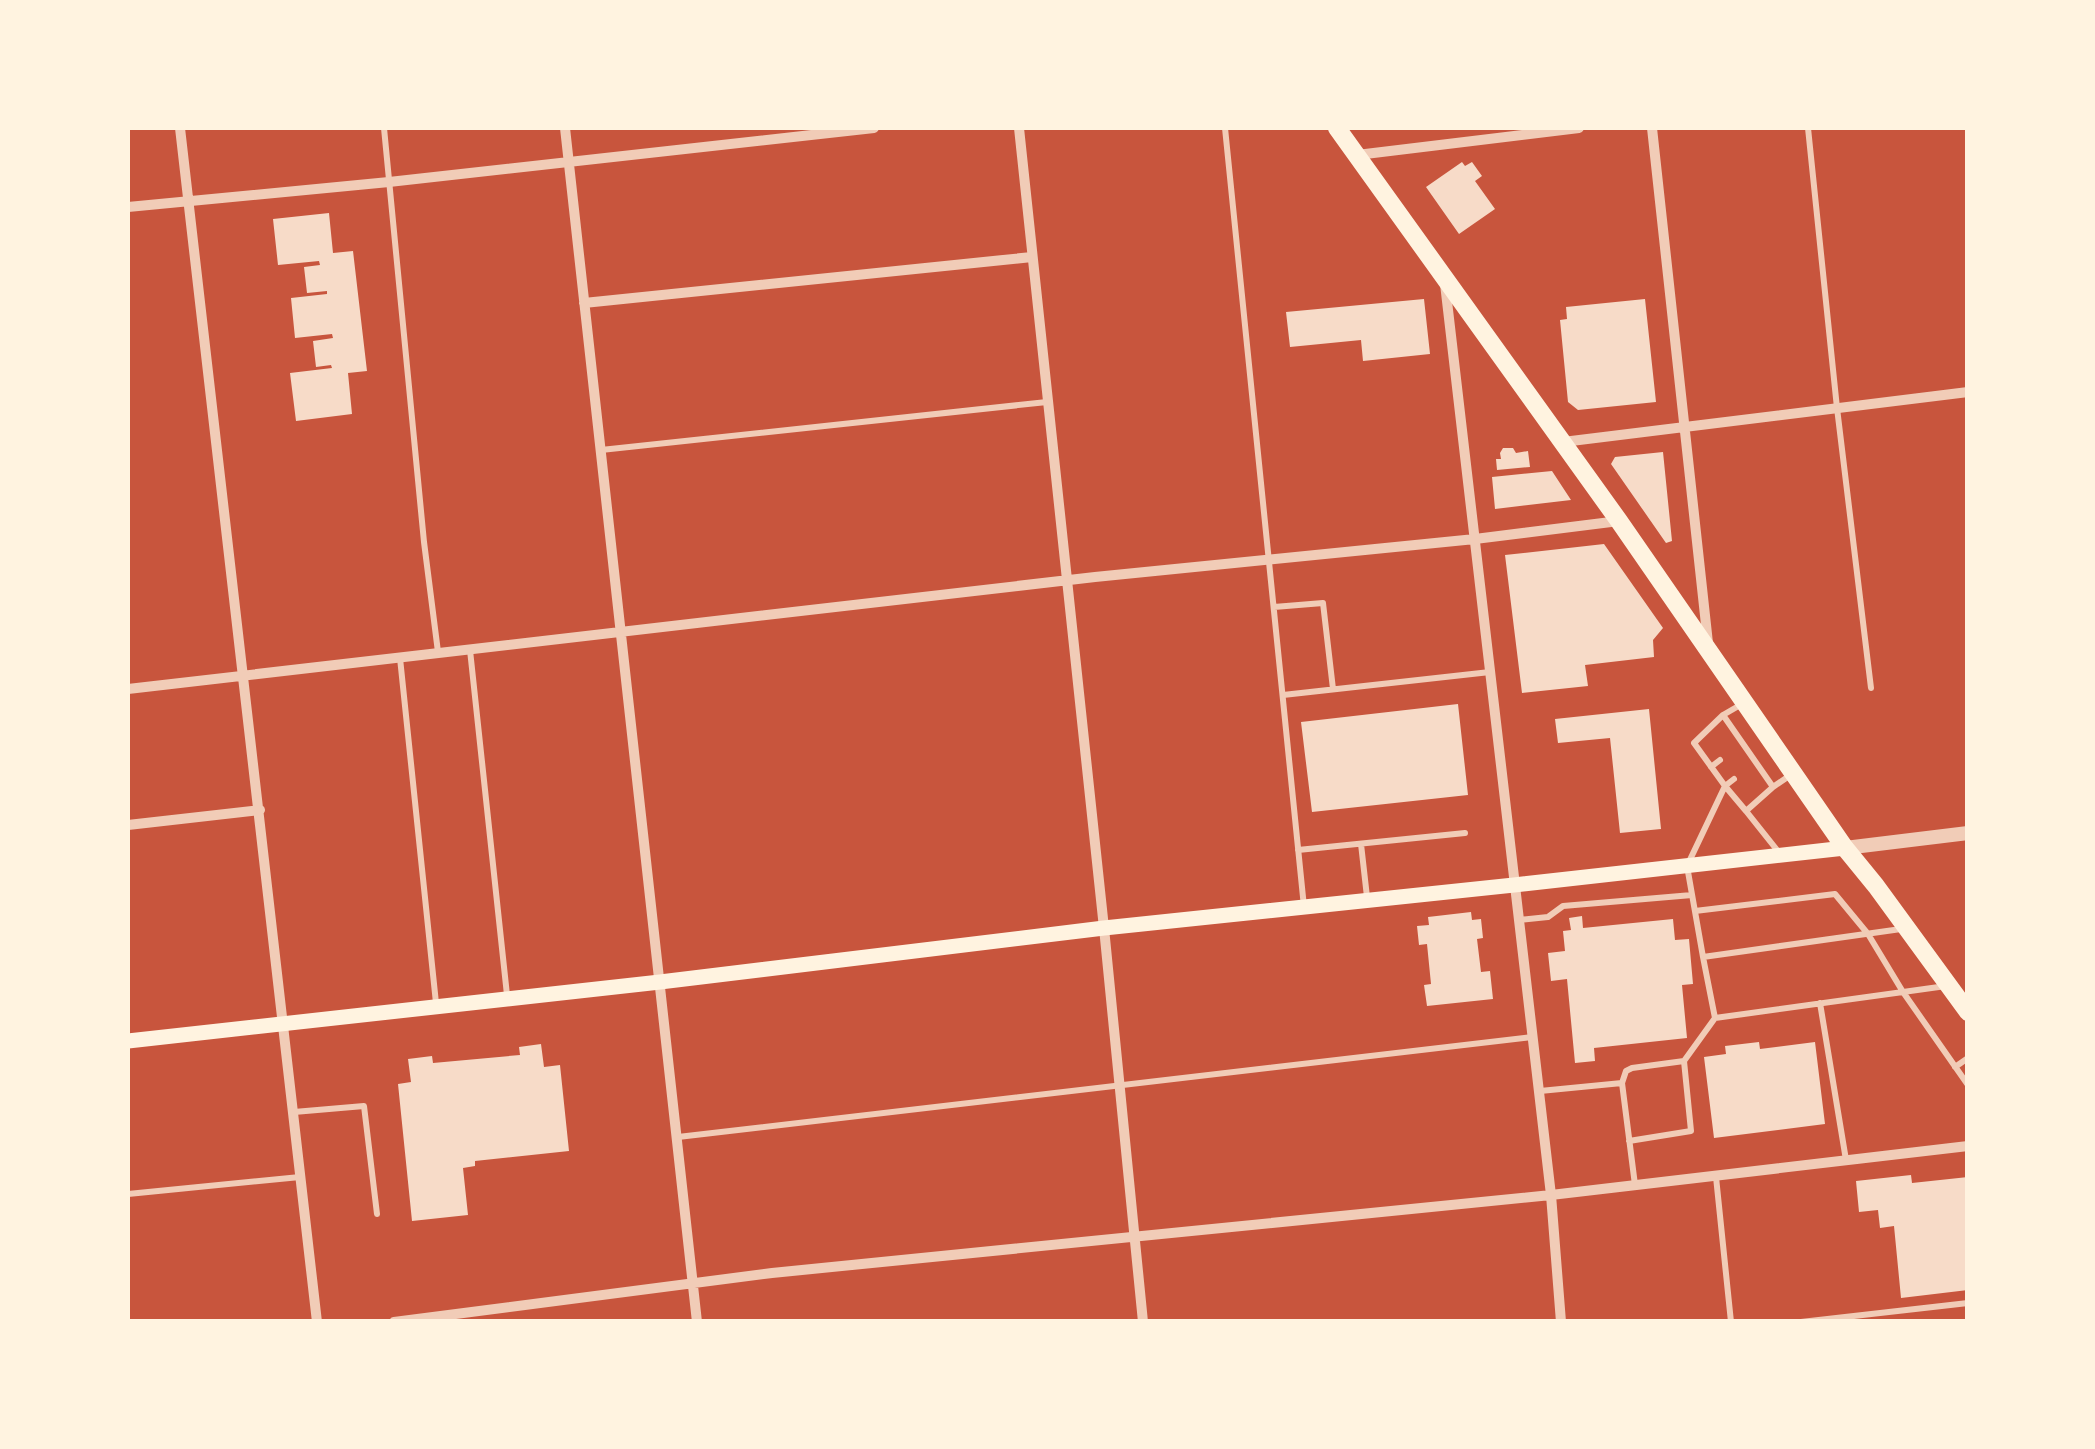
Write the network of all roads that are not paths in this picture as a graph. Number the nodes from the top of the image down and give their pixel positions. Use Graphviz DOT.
graph roads {
  1 [pos="180,128"];
  2 [pos="384,128"];
  3 [pos="565,128"];
  4 [pos="874,128"];
  5 [pos="1019,128"];
  6 [pos="1224,128"];
  7 [pos="1579,128"];
  8 [pos="1652,128"];
  9 [pos="1808,128"];
  10 [pos="1340,130"];
  11 [pos="788,132"];
  12 [pos="1497,133"];
  13 [pos="1357,155"];
  14 [pos="569,161"];
  15 [pos="389,182"];
  16 [pos="188,202"];
  17 [pos="128,207"];
  18 [pos="1032,257"];
  19 [pos="1445,282"];
  20 [pos="584,303"];
  21 [pos="1968,392"];
  22 [pos="1047,402"];
  23 [pos="1837,408"];
  24 [pos="1686,427"];
  25 [pos="1562,442"];
  26 [pos="600,450"];
  27 [pos="1618,522"];
  28 [pos="1475,539"];
  29 [pos="1269,558"];
  30 [pos="1067,581"];
  31 [pos="1274,608"];
  32 [pos="620,631"];
  33 [pos="470,648"];
  34 [pos="438,652"];
  35 [pos="1709,652"];
  36 [pos="400,656"];
  37 [pos="1490,672"];
  38 [pos="243,675"];
  39 [pos="1871,688"];
  40 [pos="128,689"];
  41 [pos="1333,690"];
  42 [pos="1283,695"];
  43 [pos="1745,703"];
  44 [pos="1724,715"];
  45 [pos="1720,760"];
  46 [pos="1712,767"];
  47 [pos="1794,773"];
  48 [pos="1734,779"];
  49 [pos="1724,786"];
  50 [pos="1773,787"];
  51 [pos="260,810"];
  52 [pos="1746,811"];
  53 [pos="128,825"];
  54 [pos="1466,833"];
  55 [pos="1968,833"];
  56 [pos="1361,844"];
  57 [pos="1846,848"];
  58 [pos="1298,850"];
  59 [pos="1782,856"];
  60 [pos="1688,866"];
  61 [pos="1514,885"];
  62 [pos="1692,895"];
  63 [pos="1367,900"];
  64 [pos="1304,907"];
  65 [pos="1695,911"];
  66 [pos="1518,920"];
  67 [pos="1104,928"];
  68 [pos="1907,928"];
  69 [pos="1868,934"];
  70 [pos="1703,958"];
  71 [pos="660,982"];
  72 [pos="1948,986"];
  73 [pos="1903,992"];
  74 [pos="507,1000"];
  75 [pos="1820,1003"];
  76 [pos="436,1007"];
  77 [pos="1968,1012"];
  78 [pos="1715,1018"];
  79 [pos="284,1022"];
  80 [pos="1532,1037"];
  81 [pos="128,1041"];
  82 [pos="1968,1058"];
  83 [pos="1684,1060"];
  84 [pos="1955,1067"];
  85 [pos="1622,1084"];
  86 [pos="1119,1085"];
  87 [pos="1968,1086"];
  88 [pos="1538,1091"];
  89 [pos="294,1112"];
  90 [pos="678,1136"];
  91 [pos="1629,1140"];
  92 [pos="1968,1146"];
  93 [pos="1846,1160"];
  94 [pos="302,1176"];
  95 [pos="1716,1176"];
  96 [pos="1635,1185"];
  97 [pos="128,1194"];
  98 [pos="1551,1195"];
  99 [pos="377,1214"];
  100 [pos="1134,1236"];
  101 [pos="692,1282"];
  102 [pos="1968,1304"];
  103 [pos="318,1322"];
  104 [pos="394,1322"];
  105 [pos="697,1322"];
  106 [pos="1143,1322"];
  107 [pos="1561,1322"];
  108 [pos="1731,1322"];
  109 [pos="1801,1322"];
  1 -- 16 [label="street"];
  2 -- 15 [label="lane"];
  3 -- 14 [label="street"];
  4 -- 11 [label="street"];
  5 -- 18 [label="street"];
  6 -- 29 [label="lane"];
  7 -- 12 [label="street"];
  8 -- 24 [label="street"];
  9 -- 23 [label="lane"];
  10 -- 13 [label="main road"];
  11 -- 14 [label="street"];
  12 -- 13 [label="street"];
  13 -- 19 [label="main road"];
  14 -- 15 [label="street"];
  14 -- 20 [label="street"];
  15 -- 16 [label="street"];
  15 -- 34 [label="lane"];
  16 -- 17 [label="street"];
  16 -- 38 [label="street"];
  18 -- 20 [label="street"];
  18 -- 22 [label="street"];
  19 -- 25 [label="main road"];
  19 -- 28 [label="street"];
  20 -- 26 [label="street"];
  21 -- 23 [label="street"];
  22 -- 26 [label="lane"];
  22 -- 30 [label="street"];
  23 -- 24 [label="street"];
  23 -- 39 [label="lane"];
  24 -- 25 [label="street"];
  24 -- 35 [label="street"];
  25 -- 27 [label="main road"];
  26 -- 32 [label="street"];
  27 -- 28 [label="street"];
  27 -- 35 [label="main road"];
  28 -- 29 [label="street"];
  28 -- 37 [label="street"];
  29 -- 30 [label="street"];
  29 -- 31 [label="lane"];
  30 -- 32 [label="street"];
  30 -- 67 [label="street"];
  31 -- 41 [label="lane"];
  31 -- 42 [label="lane"];
  32 -- 33 [label="street"];
  32 -- 71 [label="street"];
  33 -- 34 [label="street"];
  33 -- 74 [label="lane"];
  34 -- 36 [label="street"];
  35 -- 43 [label="main road"];
  36 -- 38 [label="street"];
  36 -- 76 [label="lane"];
  37 -- 41 [label="lane"];
  37 -- 61 [label="street"];
  38 -- 40 [label="street"];
  38 -- 51 [label="street"];
  41 -- 42 [label="lane"];
  42 -- 58 [label="lane"];
  43 -- 44 [label="lane"];
  43 -- 47 [label="main road"];
  44 -- 46 [label="lane"];
  44 -- 50 [label="lane"];
  45 -- 46 [label="lane"];
  46 -- 49 [label="lane"];
  47 -- 50 [label="lane"];
  47 -- 57 [label="main road"];
  48 -- 49 [label="lane"];
  49 -- 52 [label="lane"];
  49 -- 60 [label="lane"];
  50 -- 52 [label="lane"];
  51 -- 53 [label="street"];
  51 -- 79 [label="street"];
  52 -- 59 [label="lane"];
  54 -- 56 [label="lane"];
  55 -- 57 [label="street"];
  56 -- 58 [label="lane"];
  56 -- 63 [label="lane"];
  57 -- 59 [label="main road"];
  57 -- 68 [label="main road"];
  58 -- 64 [label="lane"];
  59 -- 60 [label="main road"];
  60 -- 61 [label="main road"];
  60 -- 62 [label="lane"];
  61 -- 63 [label="main road"];
  61 -- 66 [label="street"];
  62 -- 65 [label="lane"];
  62 -- 66 [label="lane"];
  63 -- 64 [label="main road"];
  64 -- 67 [label="main road"];
  65 -- 69 [label="lane"];
  65 -- 70 [label="lane"];
  66 -- 80 [label="street"];
  67 -- 71 [label="main road"];
  67 -- 86 [label="street"];
  68 -- 69 [label="lane"];
  68 -- 72 [label="main road"];
  69 -- 70 [label="lane"];
  69 -- 73 [label="lane"];
  70 -- 78 [label="lane"];
  71 -- 74 [label="main road"];
  71 -- 90 [label="street"];
  72 -- 73 [label="lane"];
  72 -- 77 [label="main road"];
  73 -- 75 [label="lane"];
  73 -- 84 [label="lane"];
  74 -- 76 [label="main road"];
  75 -- 78 [label="lane"];
  75 -- 93 [label="lane"];
  76 -- 79 [label="main road"];
  78 -- 83 [label="lane"];
  79 -- 81 [label="main road"];
  79 -- 89 [label="street"];
  80 -- 86 [label="lane"];
  80 -- 88 [label="street"];
  82 -- 84 [label="lane"];
  83 -- 85 [label="lane"];
  83 -- 91 [label="lane"];
  84 -- 87 [label="lane"];
  85 -- 88 [label="lane"];
  85 -- 91 [label="lane"];
  86 -- 90 [label="lane"];
  86 -- 100 [label="street"];
  88 -- 98 [label="street"];
  89 -- 94 [label="street"];
  89 -- 99 [label="lane"];
  90 -- 101 [label="street"];
  91 -- 96 [label="lane"];
  92 -- 93 [label="street"];
  93 -- 95 [label="street"];
  94 -- 97 [label="lane"];
  94 -- 103 [label="street"];
  95 -- 96 [label="street"];
  95 -- 108 [label="lane"];
  96 -- 98 [label="street"];
  98 -- 100 [label="street"];
  98 -- 107 [label="street"];
  100 -- 101 [label="street"];
  100 -- 106 [label="street"];
  101 -- 104 [label="street"];
  101 -- 105 [label="street"];
  102 -- 109 [label="lane"];
}
